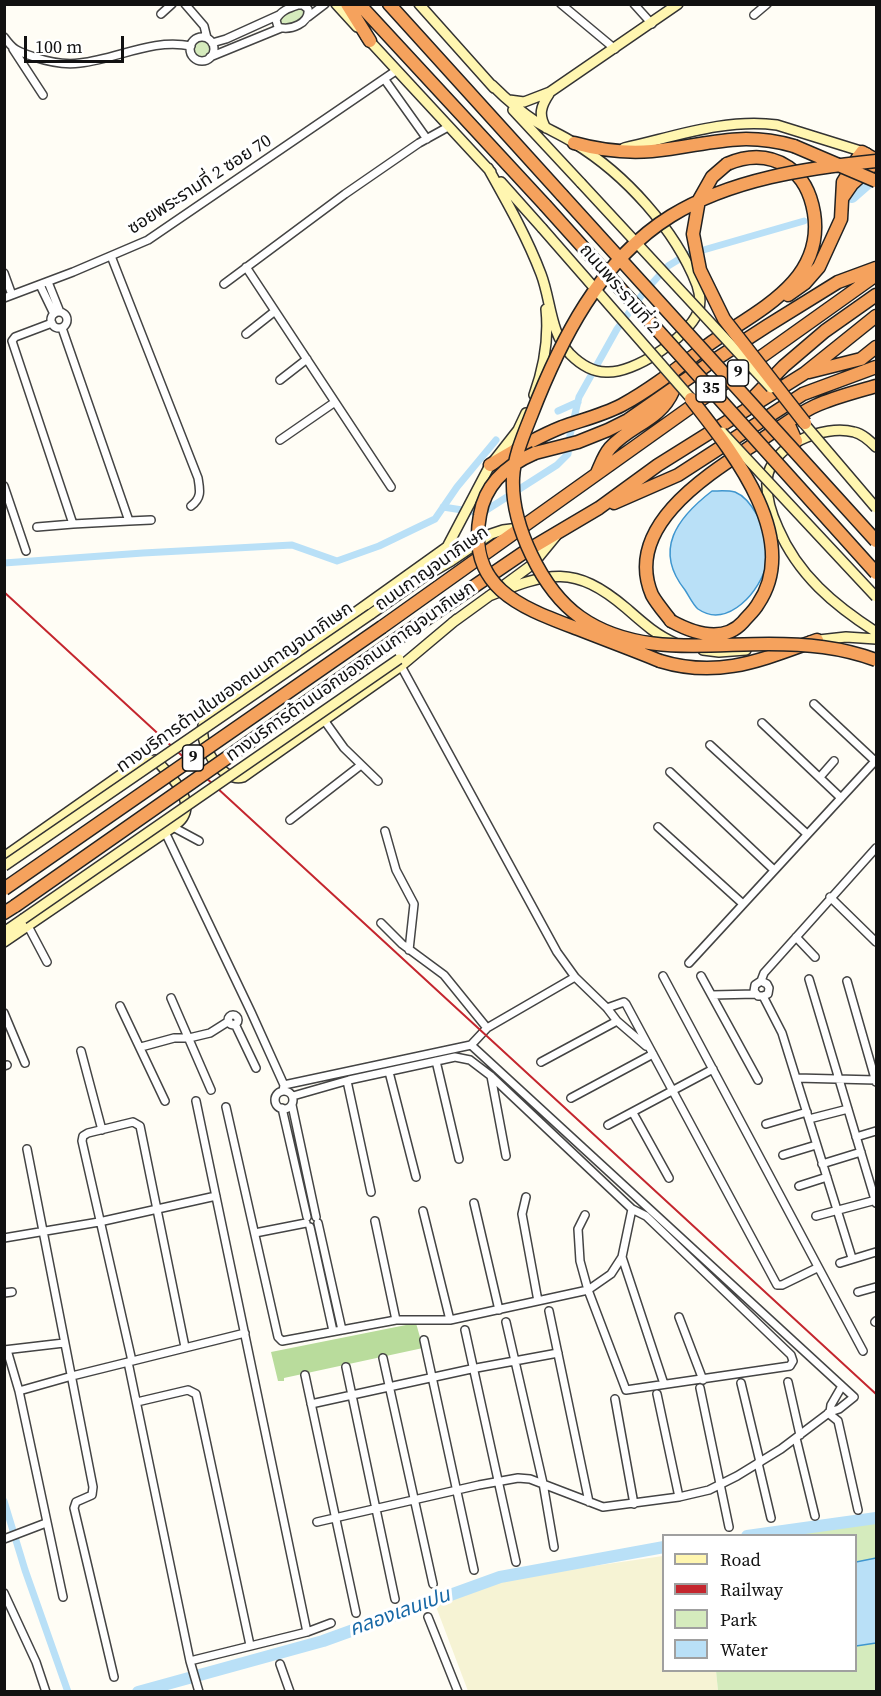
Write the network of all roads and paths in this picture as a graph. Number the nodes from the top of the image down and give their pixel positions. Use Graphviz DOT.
graph roads {
  1 [pos="172,4"];
  2 [pos="185,4"];
  3 [pos="325,4"];
  4 [pos="336,4"];
  5 [pos="347,4"];
  6 [pos="359,4"];
  7 [pos="389,4"];
  8 [pos="419,4"];
  9 [pos="561,4"];
  10 [pos="634,4"];
  11 [pos="678,4"];
  12 [pos="767,4"];
  13 [pos="304,5"];
  14 [pos="161,14"];
  15 [pos="279,15"];
  16 [pos="754,15"];
  17 [pos="308,17"];
  18 [pos="652,24"];
  19 [pos="281,28"];
  20 [pos="4,37"];
  21 [pos="210,40"];
  22 [pos="370,41"];
  23 [pos="190,46"];
  24 [pos="13,49"];
  25 [pos="615,49"];
  26 [pos="210,57"];
  27 [pos="397,70"];
  28 [pos="385,80"];
  29 [pos="492,85"];
  30 [pos="550,92"];
  31 [pos="43,95"];
  32 [pos="508,100"];
  33 [pos="448,127"];
  34 [pos="546,128"];
  35 [pos="427,139"];
  36 [pos="574,142"];
  37 [pos="613,150"];
  38 [pos="862,153"];
  39 [pos="876,154"];
  40 [pos="876,161"];
  41 [pos="488,168"];
  42 [pos="876,182"];
  43 [pos="842,193"];
  44 [pos="111,256"];
  45 [pos="246,267"];
  46 [pos="876,268"];
  47 [pos="4,273"];
  48 [pos="876,275"];
  49 [pos="542,276"];
  50 [pos="44,284"];
  51 [pos="224,284"];
  52 [pos="876,295"];
  53 [pos="8,297"];
  54 [pos="768,306"];
  55 [pos="275,311"];
  56 [pos="57,313"];
  57 [pos="876,316"];
  58 [pos="52,323"];
  59 [pos="62,328"];
  60 [pos="246,334"];
  61 [pos="710,344"];
  62 [pos="876,348"];
  63 [pos="308,359"];
  64 [pos="707,365"];
  65 [pos="876,367"];
  66 [pos="805,373"];
  67 [pos="280,380"];
  68 [pos="876,386"];
  69 [pos="674,389"];
  70 [pos="691,399"];
  71 [pos="335,402"];
  72 [pos="733,418"];
  73 [pos="788,423"];
  74 [pos="805,423"];
  75 [pos="280,440"];
  76 [pos="796,441"];
  77 [pos="876,447"];
  78 [pos="744,452"];
  79 [pos="490,465"];
  80 [pos="598,473"];
  81 [pos="678,475"];
  82 [pos="4,486"];
  83 [pos="391,488"];
  84 [pos="191,506"];
  85 [pos="599,508"];
  86 [pos="876,508"];
  87 [pos="151,520"];
  88 [pos="129,521"];
  89 [pos="73,524"];
  90 [pos="37,527"];
  91 [pos="519,528"];
  92 [pos="559,531"];
  93 [pos="876,541"];
  94 [pos="447,547"];
  95 [pos="26,551"];
  96 [pos="876,573"];
  97 [pos="425,576"];
  98 [pos="489,596"];
  99 [pos="876,597"];
  100 [pos="876,632"];
  101 [pos="876,639"];
  102 [pos="817,640"];
  103 [pos="876,660"];
  104 [pos="400,663"];
  105 [pos="814,704"];
  106 [pos="324,720"];
  107 [pos="762,723"];
  108 [pos="710,745"];
  109 [pos="876,760"];
  110 [pos="834,761"];
  111 [pos="361,765"];
  112 [pos="670,772"];
  113 [pos="820,777"];
  114 [pos="378,781"];
  115 [pos="841,798"];
  116 [pos="290,820"];
  117 [pos="658,827"];
  118 [pos="169,829"];
  119 [pos="385,831"];
  120 [pos="807,834"];
  121 [pos="199,841"];
  122 [pos="876,848"];
  123 [pos="4,857"];
  124 [pos="4,866"];
  125 [pos="774,870"];
  126 [pos="4,889"];
  127 [pos="830,897"];
  128 [pos="743,904"];
  129 [pos="10,910"];
  130 [pos="25,923"];
  131 [pos="381,923"];
  132 [pos="4,932"];
  133 [pos="796,937"];
  134 [pos="4,942"];
  135 [pos="876,942"];
  136 [pos="410,950"];
  137 [pos="815,957"];
  138 [pos="47,962"];
  139 [pos="689,963"];
  140 [pos="663,976"];
  141 [pos="701,976"];
  142 [pos="574,977"];
  143 [pos="809,979"];
  144 [pos="761,981"];
  145 [pos="847,981"];
  146 [pos="712,995"];
  147 [pos="760,995"];
  148 [pos="171,998"];
  149 [pos="120,1006"];
  150 [pos="607,1008"];
  151 [pos="251,1012"];
  152 [pos="4,1013"];
  153 [pos="234,1021"];
  154 [pos="617,1021"];
  155 [pos="487,1028"];
  156 [pos="189,1038"];
  157 [pos="471,1045"];
  158 [pos="141,1047"];
  159 [pos="81,1051"];
  160 [pos="652,1052"];
  161 [pos="436,1061"];
  162 [pos="541,1062"];
  163 [pos="25,1064"];
  164 [pos="256,1068"];
  165 [pos="712,1069"];
  166 [pos="389,1072"];
  167 [pos="491,1076"];
  168 [pos="796,1078"];
  169 [pos="838,1079"];
  170 [pos="758,1080"];
  171 [pos="347,1081"];
  172 [pos="876,1081"];
  173 [pos="283,1088"];
  174 [pos="211,1090"];
  175 [pos="673,1090"];
  176 [pos="293,1096"];
  177 [pos="572,1098"];
  178 [pos="165,1101"];
  179 [pos="196,1101"];
  180 [pos="292,1105"];
  181 [pos="226,1107"];
  182 [pos="282,1108"];
  183 [pos="848,1108"];
  184 [pos="633,1113"];
  185 [pos="808,1115"];
  186 [pos="766,1124"];
  187 [pos="608,1125"];
  188 [pos="102,1130"];
  189 [pos="876,1131"];
  190 [pos="856,1137"];
  191 [pos="816,1145"];
  192 [pos="27,1149"];
  193 [pos="861,1152"];
  194 [pos="783,1155"];
  195 [pos="506,1156"];
  196 [pos="459,1159"];
  197 [pos="822,1164"];
  198 [pos="416,1177"];
  199 [pos="827,1177"];
  200 [pos="669,1178"];
  201 [pos="873,1182"];
  202 [pos="799,1186"];
  203 [pos="370,1192"];
  204 [pos="216,1196"];
  205 [pos="526,1197"];
  206 [pos="876,1202"];
  207 [pos="474,1203"];
  208 [pos="156,1209"];
  209 [pos="632,1209"];
  210 [pos="837,1209"];
  211 [pos="423,1211"];
  212 [pos="585,1215"];
  213 [pos="816,1216"];
  214 [pos="312,1221"];
  215 [pos="375,1221"];
  216 [pos="99,1222"];
  217 [pos="45,1231"];
  218 [pos="255,1233"];
  219 [pos="4,1238"];
  220 [pos="876,1252"];
  221 [pos="622,1257"];
  222 [pos="852,1258"];
  223 [pos="840,1263"];
  224 [pos="817,1268"];
  225 [pos="876,1287"];
  226 [pos="588,1290"];
  227 [pos="858,1292"];
  228 [pos="538,1301"];
  229 [pos="500,1310"];
  230 [pos="549,1311"];
  231 [pos="679,1317"];
  232 [pos="396,1320"];
  233 [pos="450,1320"];
  234 [pos="506,1322"];
  235 [pos="342,1330"];
  236 [pos="465,1330"];
  237 [pos="333,1331"];
  238 [pos="245,1333"];
  239 [pos="424,1340"];
  240 [pos="64,1343"];
  241 [pos="185,1347"];
  242 [pos="6,1350"];
  243 [pos="863,1351"];
  244 [pos="558,1353"];
  245 [pos="383,1358"];
  246 [pos="516,1361"];
  247 [pos="130,1362"];
  248 [pos="346,1367"];
  249 [pos="473,1369"];
  250 [pos="305,1375"];
  251 [pos="72,1376"];
  252 [pos="432,1378"];
  253 [pos="788,1382"];
  254 [pos="741,1383"];
  255 [pos="664,1384"];
  256 [pos="701,1384"];
  257 [pos="842,1386"];
  258 [pos="390,1387"];
  259 [pos="19,1391"];
  260 [pos="657,1394"];
  261 [pos="351,1396"];
  262 [pos="615,1399"];
  263 [pos="137,1402"];
  264 [pos="311,1404"];
  265 [pos="829,1412"];
  266 [pos="798,1436"];
  267 [pos="759,1462"];
  268 [pos="499,1481"];
  269 [pos="543,1483"];
  270 [pos="719,1485"];
  271 [pos="458,1489"];
  272 [pos="679,1497"];
  273 [pos="415,1500"];
  274 [pos="590,1502"];
  275 [pos="634,1504"];
  276 [pos="375,1508"];
  277 [pos="858,1510"];
  278 [pos="336,1516"];
  279 [pos="815,1516"];
  280 [pos="771,1518"];
  281 [pos="317,1522"];
  282 [pos="46,1523"];
  283 [pos="729,1527"];
  284 [pos="4,1539"];
  285 [pos="555,1547"];
  286 [pos="516,1562"];
  287 [pos="474,1570"];
  288 [pos="433,1584"];
  289 [pos="4,1593"];
  290 [pos="63,1597"];
  291 [pos="395,1599"];
  292 [pos="356,1612"];
  293 [pos="428,1617"];
  294 [pos="330,1623"];
  295 [pos="308,1632"];
  296 [pos="250,1646"];
  297 [pos="191,1664"];
  298 [pos="280,1664"];
  299 [pos="114,1677"];
  300 [pos="197,1688"];
  301 [pos="46,1692"];
  302 [pos="290,1692"];
  303 [pos="458,1692"];
  1 -- 14 [label="street"];
  2 -- 21 [label="street"];
  3 -- 17 [label="street"];
  4 -- 22 [label="main road, ถนนพระรามที่ 2 / 35"];
  5 -- 22 [label="highway"];
  6 -- 96 [label="highway, ถนนพระรามที่ 2 / 35, bridge"];
  7 -- 93 [label="highway, ถนนพระรามที่ 2 / 35, bridge"];
  8 -- 29 [label="main road, 35"];
  9 -- 25 [label="street"];
  10 -- 18 [label="street"];
  11 -- 18 [label="main road"];
  12 -- 16 [label="street"];
  13 -- 15 [label="street"];
  13 -- 17 [label="street"];
  15 -- 19 [label="street"];
  15 -- 21 [label="street"];
  17 -- 19 [label="street"];
  18 -- 25 [label="main road"];
  19 -- 26 [label="street"];
  20 -- 24 [label="street"];
  21 -- 23 [label="street"];
  21 -- 26 [label="street"];
  22 -- 27 [label="main road, ถนนพระรามที่ 2 / 35"];
  23 -- 24 [label="street"];
  23 -- 26 [label="street"];
  24 -- 31 [label="street"];
  25 -- 30 [label="main road"];
  27 -- 28 [label="street, ซอยพระรามที่ 2 ซอย 70"];
  27 -- 33 [label="main road, ถนนพระรามที่ 2 / 35"];
  28 -- 35 [label="street"];
  28 -- 44 [label="street, ซอยพระรามที่ 2 ซอย 70"];
  29 -- 32 [label="main road"];
  29 -- 74 [label="main road, 35, bridge"];
  30 -- 32 [label="main road"];
  30 -- 34 [label="main road"];
  32 -- 34 [label="main road"];
  33 -- 35 [label="street"];
  33 -- 41 [label="main road, ถนนพระรามที่ 2 / 35"];
  34 -- 36 [label="main road"];
  35 -- 45 [label="street"];
  36 -- 37 [label="highway"];
  36 -- 49 [label="main road"];
  37 -- 38 [label="main road"];
  37 -- 42 [label="highway, bridge"];
  38 -- 39 [label="main road"];
  38 -- 40 [label="highway"];
  38 -- 43 [label="highway"];
  40 -- 43 [label="highway"];
  40 -- 103 [label="highway, bridge"];
  41 -- 49 [label="main road"];
  41 -- 70 [label="main road, ถนนพระรามที่ 2 / 35, bridge"];
  43 -- 54 [label="highway"];
  44 -- 50 [label="street, ซอยพระรามที่ 2 ซอย 70"];
  44 -- 84 [label="street"];
  45 -- 51 [label="street"];
  45 -- 55 [label="street"];
  46 -- 64 [label="highway"];
  47 -- 53 [label="street"];
  48 -- 80 [label="highway, ถนนกาญจนาภิเษก / 9"];
  49 -- 79 [label="main road"];
  50 -- 53 [label="street, ซอยพระรามที่ 2 ซอย 70"];
  50 -- 56 [label="street"];
  52 -- 72 [label="highway, ถนนกาญจนาภิเษก"];
  54 -- 61 [label="highway"];
  54 -- 74 [label="highway, bridge"];
  55 -- 60 [label="street"];
  55 -- 63 [label="street"];
  56 -- 58 [label="street"];
  56 -- 59 [label="street"];
  57 -- 66 [label="highway, ถนนกาญจนาภิเษก / 9"];
  58 -- 59 [label="street"];
  58 -- 89 [label="street"];
  59 -- 88 [label="street"];
  61 -- 64 [label="highway"];
  61 -- 79 [label="highway"];
  62 -- 66 [label="highway"];
  63 -- 67 [label="street"];
  63 -- 71 [label="street"];
  64 -- 69 [label="highway"];
  65 -- 81 [label="highway"];
  66 -- 72 [label="highway, ถนนกาญจนาภิเษก / 9"];
  68 -- 73 [label="highway"];
  69 -- 80 [label="highway"];
  69 -- 102 [label="highway, bridge"];
  70 -- 78 [label="highway, bridge"];
  70 -- 99 [label="main road, ถนนพระรามที่ 2 / 35, bridge"];
  71 -- 75 [label="street"];
  71 -- 83 [label="street"];
  72 -- 85 [label="highway, ถนนกาญจนาภิเษก / 9"];
  73 -- 76 [label="highway"];
  73 -- 78 [label="highway"];
  74 -- 86 [label="main road, 35, bridge"];
  76 -- 77 [label="main road"];
  76 -- 100 [label="main road"];
  78 -- 81 [label="highway"];
  79 -- 94 [label="main road"];
  80 -- 91 [label="highway, ถนนกาญจนาภิเษก / 9"];
  81 -- 85 [label="highway"];
  82 -- 95 [label="street"];
  85 -- 92 [label="highway, ถนนกาญจนาภิเษก / 9"];
  87 -- 88 [label="street"];
  88 -- 89 [label="street"];
  89 -- 90 [label="street"];
  91 -- 97 [label="main road, ทางบริการด้านในของถนนกาญจนาภิเษก"];
  91 -- 126 [label="highway, ถนนกาญจนาภิเษก / 9, bridge"];
  92 -- 98 [label="main road, ทางบริการด้านนอกของถนนกาญจนาภิเษก"];
  92 -- 129 [label="highway, ถนนกาญจนาภิเษก / 9, bridge"];
  94 -- 97 [label="main road"];
  94 -- 106 [label="main road"];
  97 -- 124 [label="main road, ทางบริการด้านในของถนนกาญจนาภิเษก, bridge"];
  98 -- 102 [label="main road"];
  98 -- 104 [label="main road, ทางบริการด้านนอกของถนนกาญจนาภิเษก"];
  101 -- 102 [label="main road"];
  104 -- 106 [label="main road"];
  104 -- 130 [label="main road, ทางบริการด้านนอกของถนนกาญจนาภิเษก, bridge"];
  104 -- 142 [label="street"];
  105 -- 109 [label="street"];
  106 -- 111 [label="street"];
  107 -- 113 [label="street"];
  108 -- 120 [label="street"];
  109 -- 115 [label="street"];
  110 -- 113 [label="street"];
  111 -- 114 [label="street"];
  111 -- 116 [label="street"];
  112 -- 125 [label="street"];
  113 -- 115 [label="street"];
  115 -- 120 [label="street"];
  117 -- 128 [label="street"];
  118 -- 121 [label="street"];
  118 -- 123 [label="main road"];
  118 -- 130 [label="main road"];
  118 -- 151 [label="street"];
  119 -- 136 [label="street"];
  120 -- 125 [label="street"];
  122 -- 127 [label="street"];
  125 -- 128 [label="street"];
  127 -- 133 [label="street"];
  127 -- 135 [label="street"];
  128 -- 139 [label="street"];
  130 -- 132 [label="main road, ทางบริการด้านนอกของถนนกาญจนาภิเษก"];
  130 -- 134 [label="main road"];
  130 -- 138 [label="street"];
  131 -- 136 [label="street"];
  133 -- 137 [label="street"];
  133 -- 144 [label="street"];
  136 -- 155 [label="street"];
  140 -- 165 [label="street"];
  141 -- 146 [label="street"];
  142 -- 150 [label="street"];
  142 -- 155 [label="street"];
  143 -- 169 [label="street"];
  144 -- 147 [label="street"];
  144 -- 147 [label="street"];
  145 -- 172 [label="street"];
  146 -- 147 [label="street"];
  146 -- 170 [label="street"];
  147 -- 168 [label="street"];
  148 -- 156 [label="street"];
  149 -- 158 [label="street"];
  150 -- 154 [label="street"];
  150 -- 160 [label="street"];
  151 -- 153 [label="street"];
  151 -- 173 [label="street"];
  152 -- 163 [label="street"];
  153 -- 156 [label="street"];
  153 -- 164 [label="street"];
  154 -- 160 [label="street"];
  154 -- 162 [label="street"];
  155 -- 157 [label="street"];
  156 -- 158 [label="street"];
  156 -- 174 [label="street"];
  157 -- 173 [label="street"];
  157 -- 257 [label="street"];
  158 -- 178 [label="street"];
  159 -- 188 [label="street"];
  160 -- 175 [label="street"];
  160 -- 177 [label="street"];
  161 -- 166 [label="street"];
  161 -- 167 [label="street"];
  161 -- 196 [label="street"];
  165 -- 175 [label="street"];
  165 -- 224 [label="street"];
  166 -- 171 [label="street"];
  166 -- 198 [label="street"];
  167 -- 195 [label="street"];
  167 -- 209 [label="street"];
  168 -- 169 [label="street"];
  168 -- 185 [label="street"];
  169 -- 172 [label="street"];
  169 -- 183 [label="street"];
  171 -- 176 [label="street"];
  171 -- 203 [label="street"];
  173 -- 176 [label="street"];
  173 -- 182 [label="street"];
  175 -- 184 [label="street"];
  175 -- 224 [label="street"];
  176 -- 180 [label="street"];
  179 -- 204 [label="street"];
  180 -- 182 [label="street"];
  180 -- 214 [label="street"];
  181 -- 218 [label="street"];
  182 -- 214 [label="street"];
  183 -- 185 [label="street"];
  183 -- 190 [label="street"];
  184 -- 187 [label="street"];
  184 -- 200 [label="street"];
  185 -- 186 [label="street"];
  185 -- 191 [label="street"];
  188 -- 208 [label="street"];
  188 -- 216 [label="street"];
  189 -- 190 [label="street"];
  190 -- 193 [label="street"];
  191 -- 194 [label="street"];
  191 -- 197 [label="street"];
  192 -- 217 [label="street"];
  193 -- 197 [label="street"];
  193 -- 201 [label="street"];
  197 -- 199 [label="street"];
  199 -- 202 [label="street"];
  199 -- 210 [label="street"];
  201 -- 206 [label="street"];
  204 -- 208 [label="street"];
  204 -- 238 [label="street"];
  205 -- 228 [label="street"];
  206 -- 210 [label="street"];
  207 -- 229 [label="street"];
  208 -- 216 [label="street"];
  208 -- 241 [label="street"];
  209 -- 221 [label="street"];
  209 -- 256 [label="street"];
  210 -- 213 [label="street"];
  210 -- 222 [label="street"];
  211 -- 233 [label="street"];
  212 -- 226 [label="street"];
  214 -- 218 [label="street"];
  214 -- 235 [label="street"];
  214 -- 237 [label="street"];
  215 -- 232 [label="street"];
  216 -- 217 [label="street"];
  216 -- 247 [label="street"];
  217 -- 219 [label="street"];
  217 -- 240 [label="street"];
  218 -- 237 [label="street"];
  220 -- 222 [label="street"];
  221 -- 226 [label="street"];
  221 -- 255 [label="street"];
  222 -- 223 [label="street"];
  224 -- 243 [label="street"];
  225 -- 227 [label="street"];
  226 -- 228 [label="street"];
  226 -- 255 [label="street"];
  228 -- 229 [label="street"];
  229 -- 233 [label="street"];
  230 -- 244 [label="street"];
  231 -- 256 [label="street"];
  232 -- 233 [label="street"];
  232 -- 235 [label="street"];
  234 -- 246 [label="street"];
  235 -- 237 [label="street"];
  236 -- 249 [label="street"];
  238 -- 241 [label="street"];
  238 -- 295 [label="street"];
  239 -- 252 [label="street"];
  240 -- 242 [label="street"];
  240 -- 251 [label="street"];
  241 -- 247 [label="street"];
  242 -- 259 [label="street"];
  244 -- 246 [label="street"];
  244 -- 274 [label="street"];
  245 -- 258 [label="street"];
  246 -- 249 [label="street"];
  246 -- 269 [label="street"];
  247 -- 251 [label="street"];
  247 -- 263 [label="street"];
  248 -- 261 [label="street"];
  249 -- 252 [label="street"];
  249 -- 268 [label="street"];
  250 -- 264 [label="street"];
  251 -- 259 [label="street"];
  251 -- 299 [label="street"];
  252 -- 258 [label="street"];
  252 -- 271 [label="street"];
  253 -- 266 [label="street"];
  254 -- 267 [label="street"];
  255 -- 256 [label="street"];
  256 -- 270 [label="street"];
  257 -- 265 [label="street"];
  257 -- 265 [label="street"];
  258 -- 261 [label="street"];
  258 -- 273 [label="street"];
  259 -- 282 [label="street"];
  260 -- 272 [label="street"];
  261 -- 264 [label="street"];
  261 -- 276 [label="street"];
  262 -- 275 [label="street"];
  263 -- 296 [label="street"];
  263 -- 297 [label="street"];
  264 -- 278 [label="street"];
  265 -- 266 [label="street"];
  265 -- 277 [label="street"];
  266 -- 267 [label="street"];
  266 -- 279 [label="street"];
  267 -- 270 [label="street"];
  267 -- 280 [label="street"];
  268 -- 269 [label="street"];
  268 -- 271 [label="street"];
  268 -- 286 [label="street"];
  269 -- 274 [label="street"];
  269 -- 285 [label="street"];
  270 -- 272 [label="street"];
  270 -- 283 [label="street"];
  271 -- 273 [label="street"];
  271 -- 287 [label="street"];
  272 -- 275 [label="street"];
  273 -- 276 [label="street"];
  273 -- 288 [label="street"];
  274 -- 275 [label="street"];
  276 -- 278 [label="street"];
  276 -- 291 [label="street"];
  278 -- 281 [label="street"];
  278 -- 292 [label="street"];
  282 -- 284 [label="street"];
  282 -- 290 [label="street"];
  289 -- 301 [label="street"];
  293 -- 303 [label="street"];
  294 -- 295 [label="street"];
  295 -- 296 [label="street"];
  296 -- 297 [label="street"];
  297 -- 300 [label="street"];
  298 -- 302 [label="street"];
}
